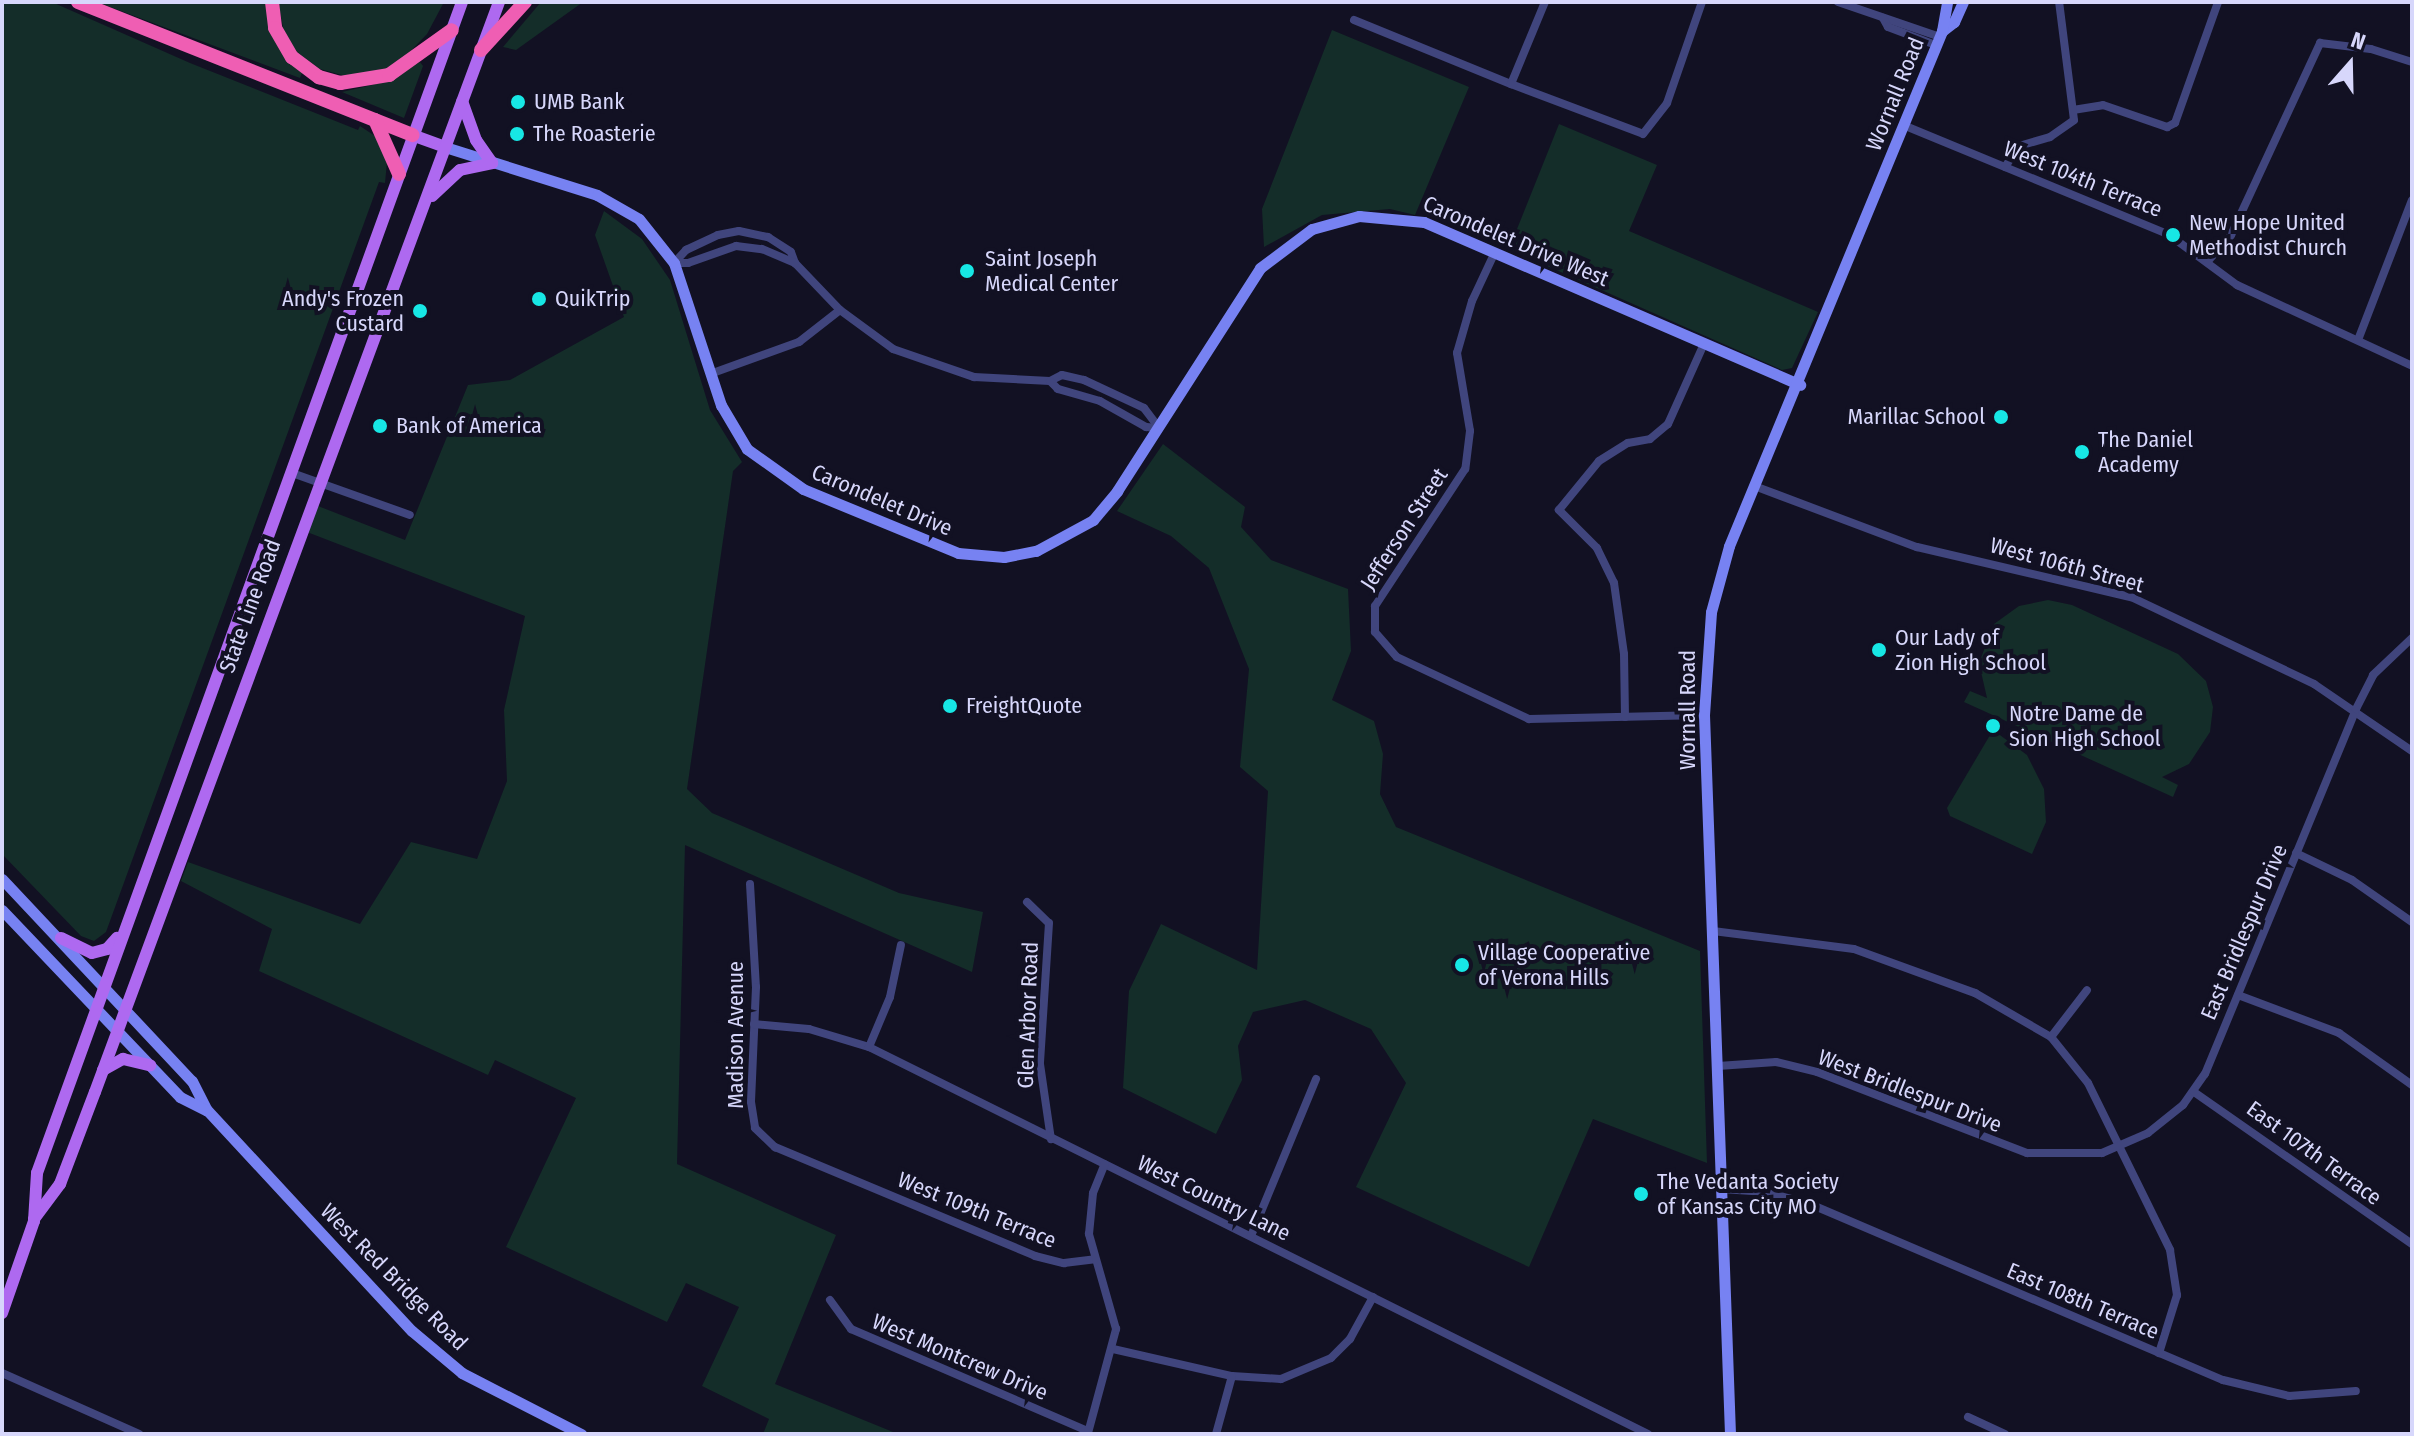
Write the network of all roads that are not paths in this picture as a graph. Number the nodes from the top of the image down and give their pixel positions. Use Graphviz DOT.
graph roads {
  1 [pos="78,2"];
  2 [pos="272,2"];
  3 [pos="462,2"];
  4 [pos="499,2"];
  5 [pos="525,2"];
  6 [pos="1545,2"];
  7 [pos="1702,2"];
  8 [pos="1838,2"];
  9 [pos="1947,2"];
  10 [pos="1963,2"];
  11 [pos="2059,2"];
  12 [pos="2218,2"];
  13 [pos="1354,20"];
  14 [pos="452,30"];
  15 [pos="1939,38"];
  16 [pos="481,50"];
  17 [pos="2412,62"];
  18 [pos="1511,84"];
  19 [pos="462,100"];
  20 [pos="2073,110"];
  21 [pos="375,120"];
  22 [pos="1903,125"];
  23 [pos="412,135"];
  24 [pos="445,147"];
  25 [pos="492,163"];
  26 [pos="2005,167"];
  27 [pos="399,174"];
  28 [pos="2412,200"];
  29 [pos="425,204"];
  30 [pos="1495,252"];
  31 [pos="2207,262"];
  32 [pos="674,263"];
  33 [pos="795,263"];
  34 [pos="840,310"];
  35 [pos="2358,340"];
  36 [pos="1704,344"];
  37 [pos="2412,366"];
  38 [pos="710,374"];
  39 [pos="1050,381"];
  40 [pos="1800,385"];
  41 [pos="1159,428"];
  42 [pos="292,473"];
  43 [pos="316,486"];
  44 [pos="1757,487"];
  45 [pos="410,515"];
  46 [pos="2412,638"];
  47 [pos="2356,709"];
  48 [pos="1704,715"];
  49 [pos="1625,717"];
  50 [pos="2412,751"];
  51 [pos="2296,853"];
  52 [pos="2,879"];
  53 [pos="750,884"];
  54 [pos="1027,902"];
  55 [pos="2,910"];
  56 [pos="2412,922"];
  57 [pos="126,925"];
  58 [pos="1713,931"];
  59 [pos="61,938"];
  60 [pos="901,945"];
  61 [pos="104,985"];
  62 [pos="2087,990"];
  63 [pos="2238,995"];
  64 [pos="125,1008"];
  65 [pos="95,1009"];
  66 [pos="754,1024"];
  67 [pos="117,1031"];
  68 [pos="2051,1037"];
  69 [pos="869,1047"];
  70 [pos="150,1065"];
  71 [pos="1718,1066"];
  72 [pos="103,1070"];
  73 [pos="1316,1079"];
  74 [pos="2412,1085"];
  75 [pos="2194,1092"];
  76 [pos="207,1110"];
  77 [pos="1051,1139"];
  78 [pos="2122,1146"];
  79 [pos="2042,1154"];
  80 [pos="1105,1164"];
  81 [pos="847,1177"];
  82 [pos="1722,1189"];
  83 [pos="34,1221"];
  84 [pos="1251,1236"];
  85 [pos="2412,1244"];
  86 [pos="1095,1259"];
  87 [pos="1373,1297"];
  88 [pos="830,1300"];
  89 [pos="2,1313"];
  90 [pos="1113,1349"];
  91 [pos="2159,1353"];
  92 [pos="2,1373"];
  93 [pos="1232,1376"];
  94 [pos="2356,1391"];
  95 [pos="1968,1417"];
  96 [pos="1088,1433"];
  97 [pos="1999,1433"];
  98 [pos="139,1434"];
  99 [pos="581,1434"];
  100 [pos="1216,1434"];
  101 [pos="1648,1434"];
  102 [pos="1730,1434"];
  1 -- 21 [label="highway"];
  2 -- 14 [label="highway"];
  3 -- 14 [label="main road, State Line Road"];
  4 -- 16 [label="main road, State Line Road"];
  5 -- 16 [label="highway"];
  6 -- 18 [label="street"];
  7 -- 18 [label="street"];
  8 -- 15 [label="street"];
  9 -- 15 [label="main road, Wornall Road"];
  10 -- 15 [label="main road, Wornall Road"];
  11 -- 20 [label="street"];
  12 -- 20 [label="street"];
  13 -- 18 [label="street"];
  14 -- 23 [label="main road, State Line Road"];
  15 -- 22 [label="main road, Wornall Road"];
  16 -- 19 [label="main road, State Line Road"];
  17 -- 31 [label="street"];
  19 -- 24 [label="main road, State Line Road"];
  19 -- 25 [label="main road"];
  20 -- 26 [label="street"];
  21 -- 23 [label="highway"];
  21 -- 27 [label="highway"];
  22 -- 26 [label="street, West 104th Terrace"];
  22 -- 40 [label="main road, Wornall Road"];
  23 -- 24 [label="main road"];
  23 -- 27 [label="main road, State Line Road"];
  24 -- 25 [label="main road"];
  24 -- 29 [label="main road, State Line Road"];
  25 -- 29 [label="main road"];
  25 -- 32 [label="main road"];
  26 -- 31 [label="street, West 104th Terrace"];
  27 -- 42 [label="main road, State Line Road"];
  28 -- 35 [label="street"];
  29 -- 43 [label="main road, State Line Road"];
  30 -- 36 [label="main road, Carondelet Drive West"];
  30 -- 41 [label="main road, Carondelet Drive West"];
  30 -- 49 [label="street, Jefferson Street"];
  31 -- 35 [label="street, West 104th Terrace"];
  32 -- 33 [label="street"];
  32 -- 33 [label="street"];
  32 -- 38 [label="main road, Carondelet Drive"];
  33 -- 34 [label="street"];
  34 -- 38 [label="street"];
  34 -- 39 [label="street"];
  35 -- 37 [label="street, West 104th Terrace"];
  36 -- 40 [label="main road, Carondelet Drive West"];
  36 -- 49 [label="street"];
  38 -- 41 [label="main road, Carondelet Drive"];
  39 -- 41 [label="street"];
  39 -- 41 [label="street"];
  40 -- 44 [label="main road, Wornall Road"];
  42 -- 43 [label="street"];
  42 -- 57 [label="main road, State Line Road"];
  43 -- 45 [label="street"];
  43 -- 64 [label="main road, State Line Road"];
  44 -- 47 [label="street, West 106th Street"];
  44 -- 48 [label="main road, Wornall Road"];
  46 -- 47 [label="street, East Bridlespur Drive"];
  47 -- 50 [label="street, West 106th Street"];
  47 -- 51 [label="street, East Bridlespur Drive"];
  48 -- 49 [label="street"];
  48 -- 58 [label="main road, Wornall Road"];
  51 -- 56 [label="street"];
  51 -- 63 [label="street, East Bridlespur Drive"];
  52 -- 59 [label="main road, West Red Bridge Road"];
  53 -- 66 [label="street, Madison Avenue"];
  54 -- 77 [label="street, Glen Arbor Road"];
  55 -- 65 [label="main road, West Red Bridge Road"];
  57 -- 59 [label="main road"];
  57 -- 61 [label="main road, State Line Road"];
  58 -- 68 [label="street"];
  58 -- 71 [label="main road, Wornall Road"];
  59 -- 61 [label="main road, West Red Bridge Road"];
  60 -- 69 [label="street"];
  61 -- 64 [label="main road, West Red Bridge Road"];
  61 -- 65 [label="main road, State Line Road"];
  62 -- 68 [label="street"];
  63 -- 74 [label="street"];
  63 -- 75 [label="street, East Bridlespur Drive"];
  64 -- 67 [label="main road, State Line Road"];
  64 -- 76 [label="main road, West Red Bridge Road"];
  65 -- 67 [label="main road, West Red Bridge Road"];
  65 -- 83 [label="main road, State Line Road"];
  66 -- 69 [label="street, West Country Lane"];
  66 -- 81 [label="street, Madison Avenue"];
  67 -- 70 [label="main road, West Red Bridge Road"];
  67 -- 72 [label="main road, State Line Road"];
  68 -- 78 [label="street"];
  69 -- 77 [label="street, West Country Lane"];
  70 -- 72 [label="main road"];
  70 -- 76 [label="main road, West Red Bridge Road"];
  71 -- 79 [label="street, West Bridlespur Drive"];
  71 -- 82 [label="main road, Wornall Road"];
  72 -- 83 [label="main road, State Line Road"];
  73 -- 84 [label="street"];
  75 -- 78 [label="street, East Bridlespur Drive"];
  75 -- 85 [label="street, East 107th Terrace"];
  76 -- 99 [label="main road, West Red Bridge Road"];
  77 -- 80 [label="street, West Country Lane"];
  78 -- 79 [label="street, East Bridlespur Drive"];
  78 -- 91 [label="street"];
  80 -- 84 [label="street, West Country Lane"];
  80 -- 86 [label="street"];
  81 -- 86 [label="street, West 109th Terrace"];
  82 -- 91 [label="street, East 108th Terrace"];
  82 -- 102 [label="main road, Wornall Road"];
  83 -- 89 [label="main road, State Line Road"];
  84 -- 87 [label="street, West Country Lane"];
  86 -- 90 [label="street"];
  87 -- 93 [label="street"];
  87 -- 101 [label="street, West Country Lane"];
  88 -- 96 [label="street, West Montcrew Drive"];
  90 -- 93 [label="street"];
  90 -- 96 [label="street"];
  91 -- 94 [label="street, East 108th Terrace"];
  92 -- 98 [label="street"];
  93 -- 100 [label="street"];
  95 -- 97 [label="street"];
}
